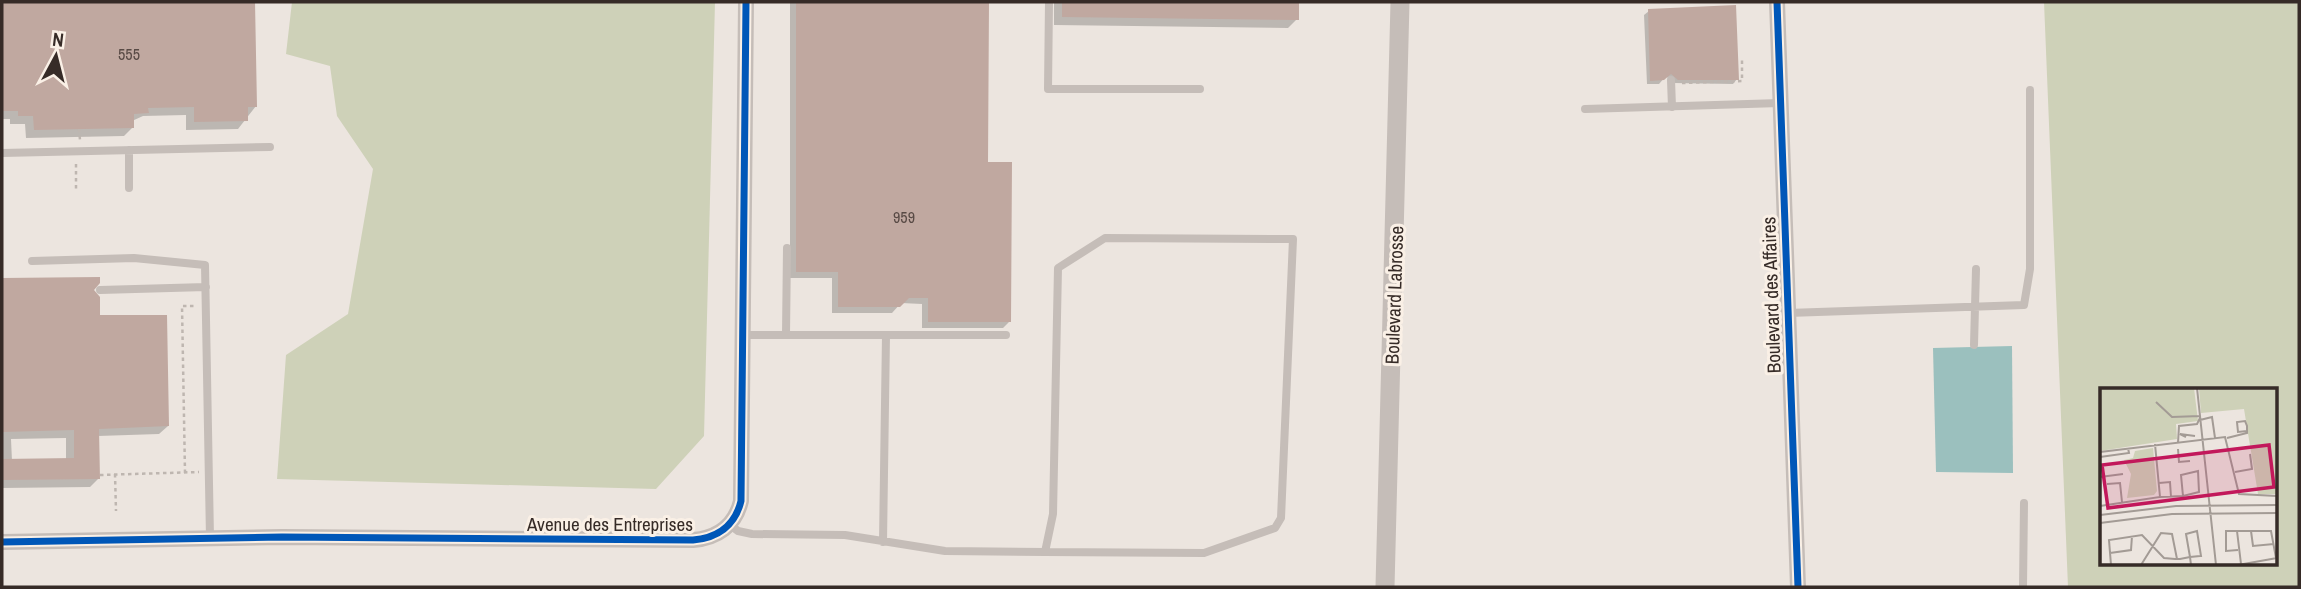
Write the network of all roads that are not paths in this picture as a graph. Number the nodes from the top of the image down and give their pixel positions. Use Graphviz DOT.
graph roads {
  1 [pos="746,2"];
  2 [pos="1049,2"];
  3 [pos="1400,2"];
  4 [pos="1777,2"];
  5 [pos="1671,80"];
  6 [pos="1200,89"];
  7 [pos="2030,90"];
  8 [pos="1780,103"];
  9 [pos="1672,107"];
  10 [pos="1585,109"];
  11 [pos="270,148"];
  12 [pos="129,150"];
  13 [pos="2,153"];
  14 [pos="129,188"];
  15 [pos="787,248"];
  16 [pos="32,261"];
  17 [pos="1976,269"];
  18 [pos="206,287"];
  19 [pos="100,290"];
  20 [pos="1975,308"];
  21 [pos="1787,313"];
  22 [pos="742,335"];
  23 [pos="786,335"];
  24 [pos="886,335"];
  25 [pos="1006,335"];
  26 [pos="1974,345"];
  27 [pos="2024,503"];
  28 [pos="729,524"];
  29 [pos="210,538"];
  30 [pos="2,542"];
  31 [pos="883,542"];
  32 [pos="1045,552"];
  33 [pos="1385,587"];
  34 [pos="1798,587"];
  35 [pos="2023,587"];
  1 -- 22 [label="street"];
  2 -- 6 [label="lane"];
  3 -- 33 [label="street, Boulevard Labrosse"];
  4 -- 8 [label="street, Boulevard des Affaires"];
  5 -- 9 [label="lane"];
  7 -- 20 [label="lane"];
  8 -- 9 [label="lane"];
  8 -- 21 [label="street, Boulevard des Affaires"];
  9 -- 10 [label="lane"];
  11 -- 12 [label="lane"];
  12 -- 13 [label="lane"];
  12 -- 14 [label="lane"];
  15 -- 23 [label="lane"];
  16 -- 18 [label="lane"];
  17 -- 20 [label="lane"];
  18 -- 19 [label="lane"];
  18 -- 29 [label="lane"];
  20 -- 21 [label="lane"];
  20 -- 26 [label="lane"];
  21 -- 34 [label="street, Boulevard des Affaires"];
  22 -- 23 [label="lane"];
  22 -- 28 [label="street"];
  23 -- 24 [label="lane"];
  24 -- 25 [label="lane"];
  24 -- 31 [label="lane"];
  27 -- 35 [label="lane"];
  28 -- 29 [label="street, Avenue des Entreprises"];
  28 -- 31 [label="lane"];
  29 -- 30 [label="street, Avenue des Entreprises"];
  31 -- 32 [label="lane"];
  32 -- 32 [label="lane"];
}
